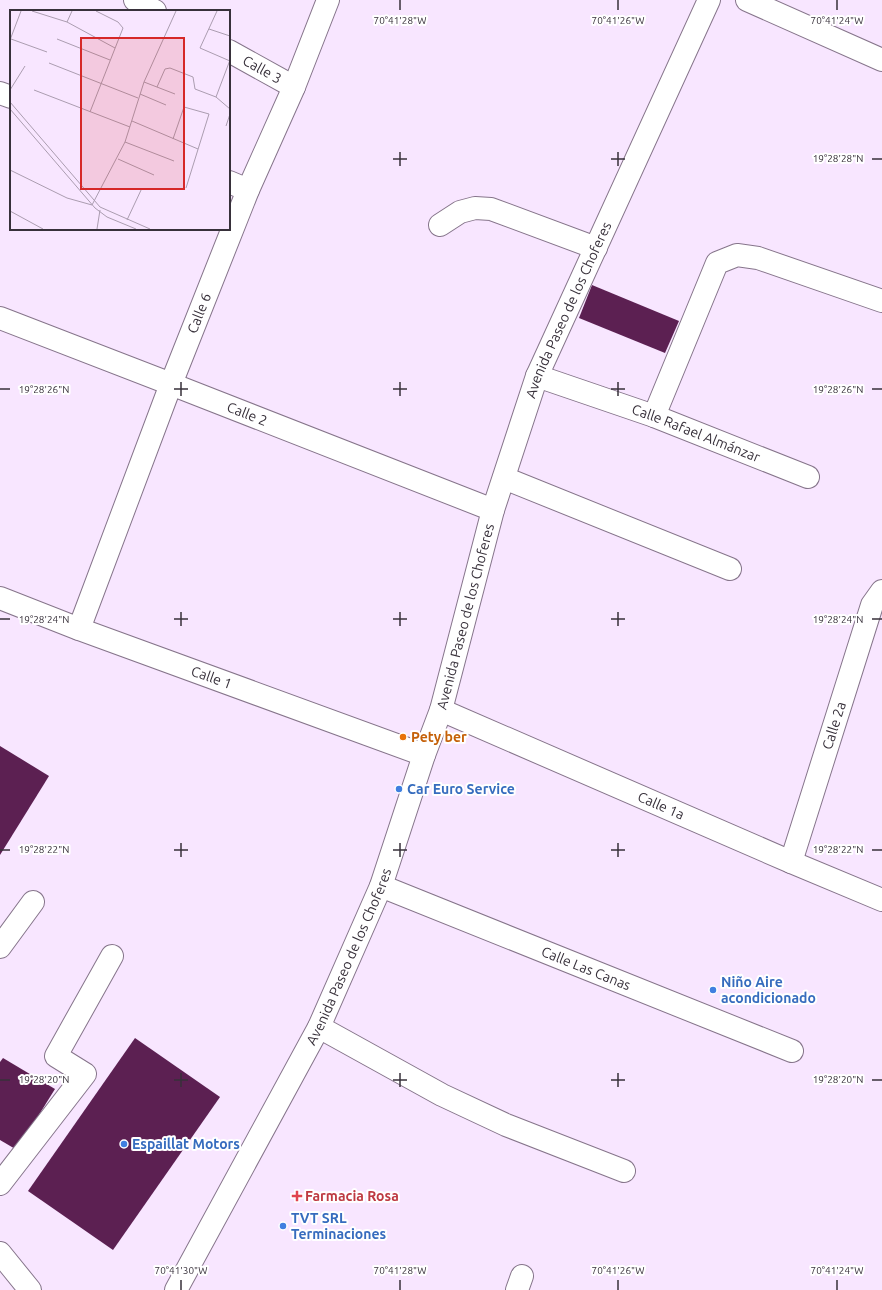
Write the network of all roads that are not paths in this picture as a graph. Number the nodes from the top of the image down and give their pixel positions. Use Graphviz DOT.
graph roads {
  1 [pos="135,0"];
  2 [pos="328,0"];
  3 [pos="709,0"];
  4 [pos="747,0"];
  5 [pos="153,10"];
  6 [pos="230,53"];
  7 [pos="882,60"];
  8 [pos="294,87"];
  9 [pos="0,93"];
  10 [pos="10,97"];
  11 [pos="239,186"];
  12 [pos="230,212"];
  13 [pos="440,224"];
  14 [pos="224,230"];
  15 [pos="596,248"];
  16 [pos="882,301"];
  17 [pos="0,318"];
  18 [pos="537,376"];
  19 [pos="171,384"];
  20 [pos="654,416"];
  21 [pos="808,477"];
  22 [pos="504,478"];
  23 [pos="493,510"];
  24 [pos="730,568"];
  25 [pos="882,591"];
  26 [pos="0,598"];
  27 [pos="79,629"];
  28 [pos="441,710"];
  29 [pos="424,755"];
  30 [pos="791,862"];
  31 [pos="381,886"];
  32 [pos="882,900"];
  33 [pos="33,902"];
  34 [pos="0,947"];
  35 [pos="112,956"];
  36 [pos="319,1027"];
  37 [pos="792,1051"];
  38 [pos="624,1171"];
  39 [pos="0,1184"];
  40 [pos="0,1253"];
  41 [pos="30,1290"];
  42 [pos="176,1290"];
  1 -- 5 [label="main road"];
  2 -- 8 [label="main road, Calle 6"];
  3 -- 15 [label="main road, Avenida Paseo de los Choferes"];
  4 -- 7 [label="main road"];
  6 -- 8 [label="main road, Calle 3"];
  8 -- 11 [label="main road, Calle 6"];
  9 -- 10 [label="main road"];
  11 -- 12 [label="main road, Calle 6"];
  13 -- 15 [label="main road"];
  14 -- 19 [label="main road, Calle 6"];
  15 -- 18 [label="main road, Avenida Paseo de los Choferes"];
  16 -- 20 [label="main road"];
  17 -- 19 [label="main road, Calle 2"];
  18 -- 20 [label="main road, Calle Rafael Almánzar"];
  18 -- 22 [label="main road, Avenida Paseo de los Choferes"];
  19 -- 23 [label="main road, Calle 2"];
  19 -- 27 [label="main road, Calle 6"];
  20 -- 21 [label="main road, Calle Rafael Almánzar"];
  22 -- 23 [label="main road, Avenida Paseo de los Choferes"];
  22 -- 24 [label="main road"];
  23 -- 28 [label="main road, Avenida Paseo de los Choferes"];
  25 -- 30 [label="main road, Calle 2a"];
  26 -- 27 [label="main road, Calle 1"];
  27 -- 29 [label="main road, Calle 1"];
  28 -- 29 [label="main road, Avenida Paseo de los Choferes"];
  28 -- 30 [label="main road, Calle 1a"];
  29 -- 31 [label="main road, Avenida Paseo de los Choferes"];
  30 -- 32 [label="main road, Calle 1a"];
  31 -- 36 [label="main road, Avenida Paseo de los Choferes"];
  31 -- 37 [label="main road, Calle Las Canas"];
  33 -- 34 [label="main road"];
  35 -- 39 [label="main road"];
  36 -- 38 [label="main road"];
  36 -- 42 [label="main road, Avenida Paseo de los Choferes"];
  40 -- 41 [label="main road"];
}
